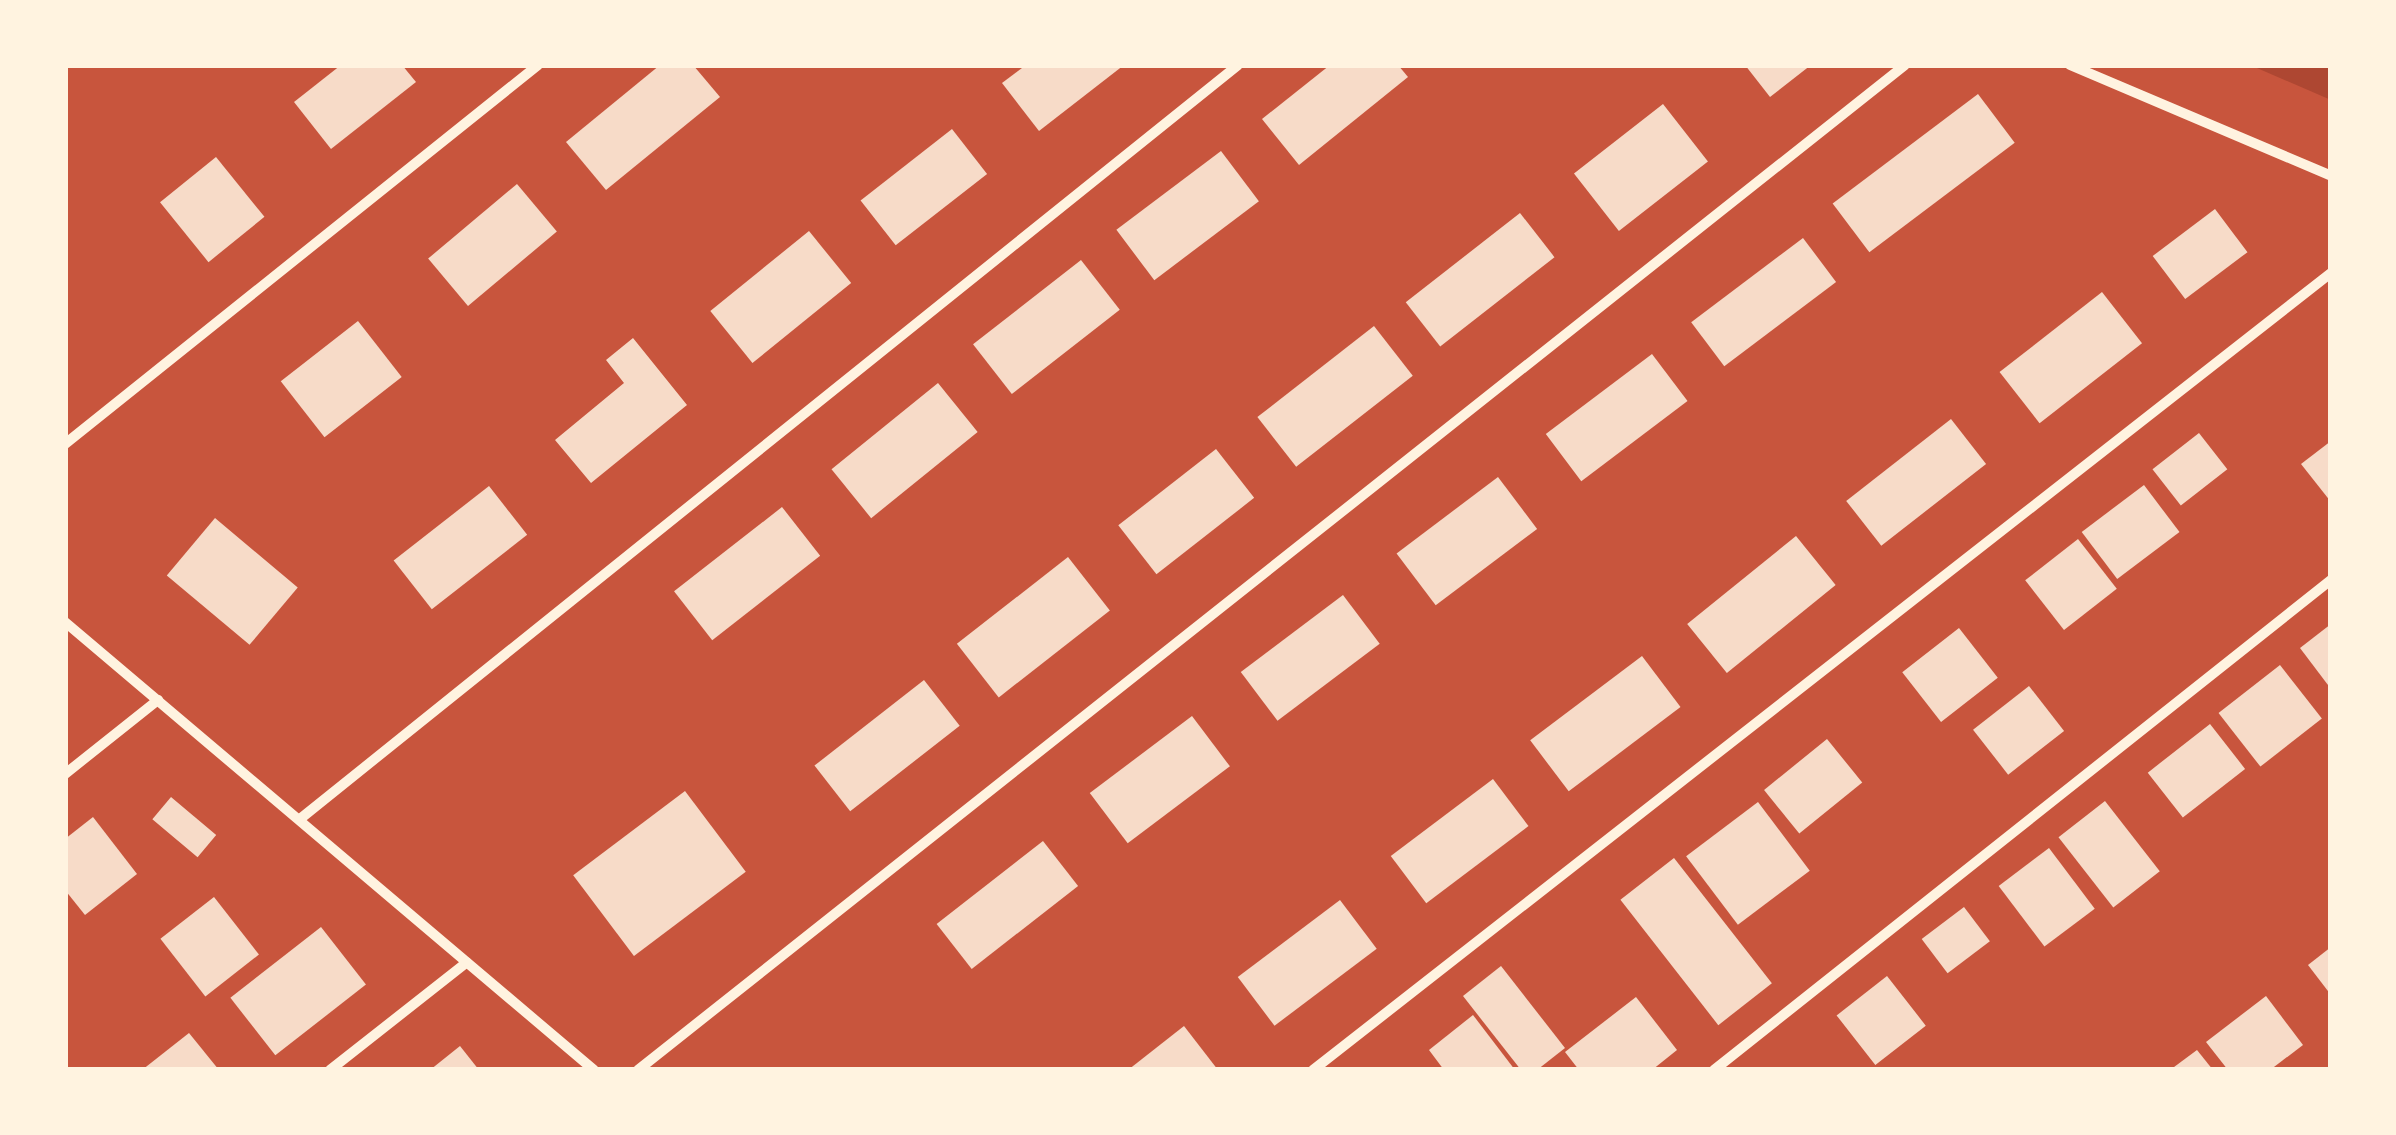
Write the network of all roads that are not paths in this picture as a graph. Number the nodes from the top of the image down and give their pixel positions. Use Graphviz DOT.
graph roads {
  1 [pos="538,65"];
  2 [pos="1238,65"];
  3 [pos="1905,65"];
  4 [pos="2070,65"];
  5 [pos="2331,176"];
  6 [pos="2331,274"];
  7 [pos="65,444"];
  8 [pos="2331,580"];
  9 [pos="65,622"];
  10 [pos="158,700"];
  11 [pos="65,774"];
  12 [pos="300,819"];
  13 [pos="467,962"];
  14 [pos="330,1070"];
  15 [pos="594,1070"];
  16 [pos="638,1070"];
  17 [pos="1312,1070"];
  18 [pos="1714,1070"];
  1 -- 7 [label="street"];
  2 -- 12 [label="street"];
  3 -- 16 [label="street"];
  4 -- 5 [label="street"];
  6 -- 17 [label="street"];
  8 -- 18 [label="street"];
  9 -- 10 [label="street"];
  10 -- 11 [label="street"];
  10 -- 12 [label="street"];
  12 -- 13 [label="street"];
  13 -- 14 [label="street"];
  13 -- 15 [label="street"];
}
